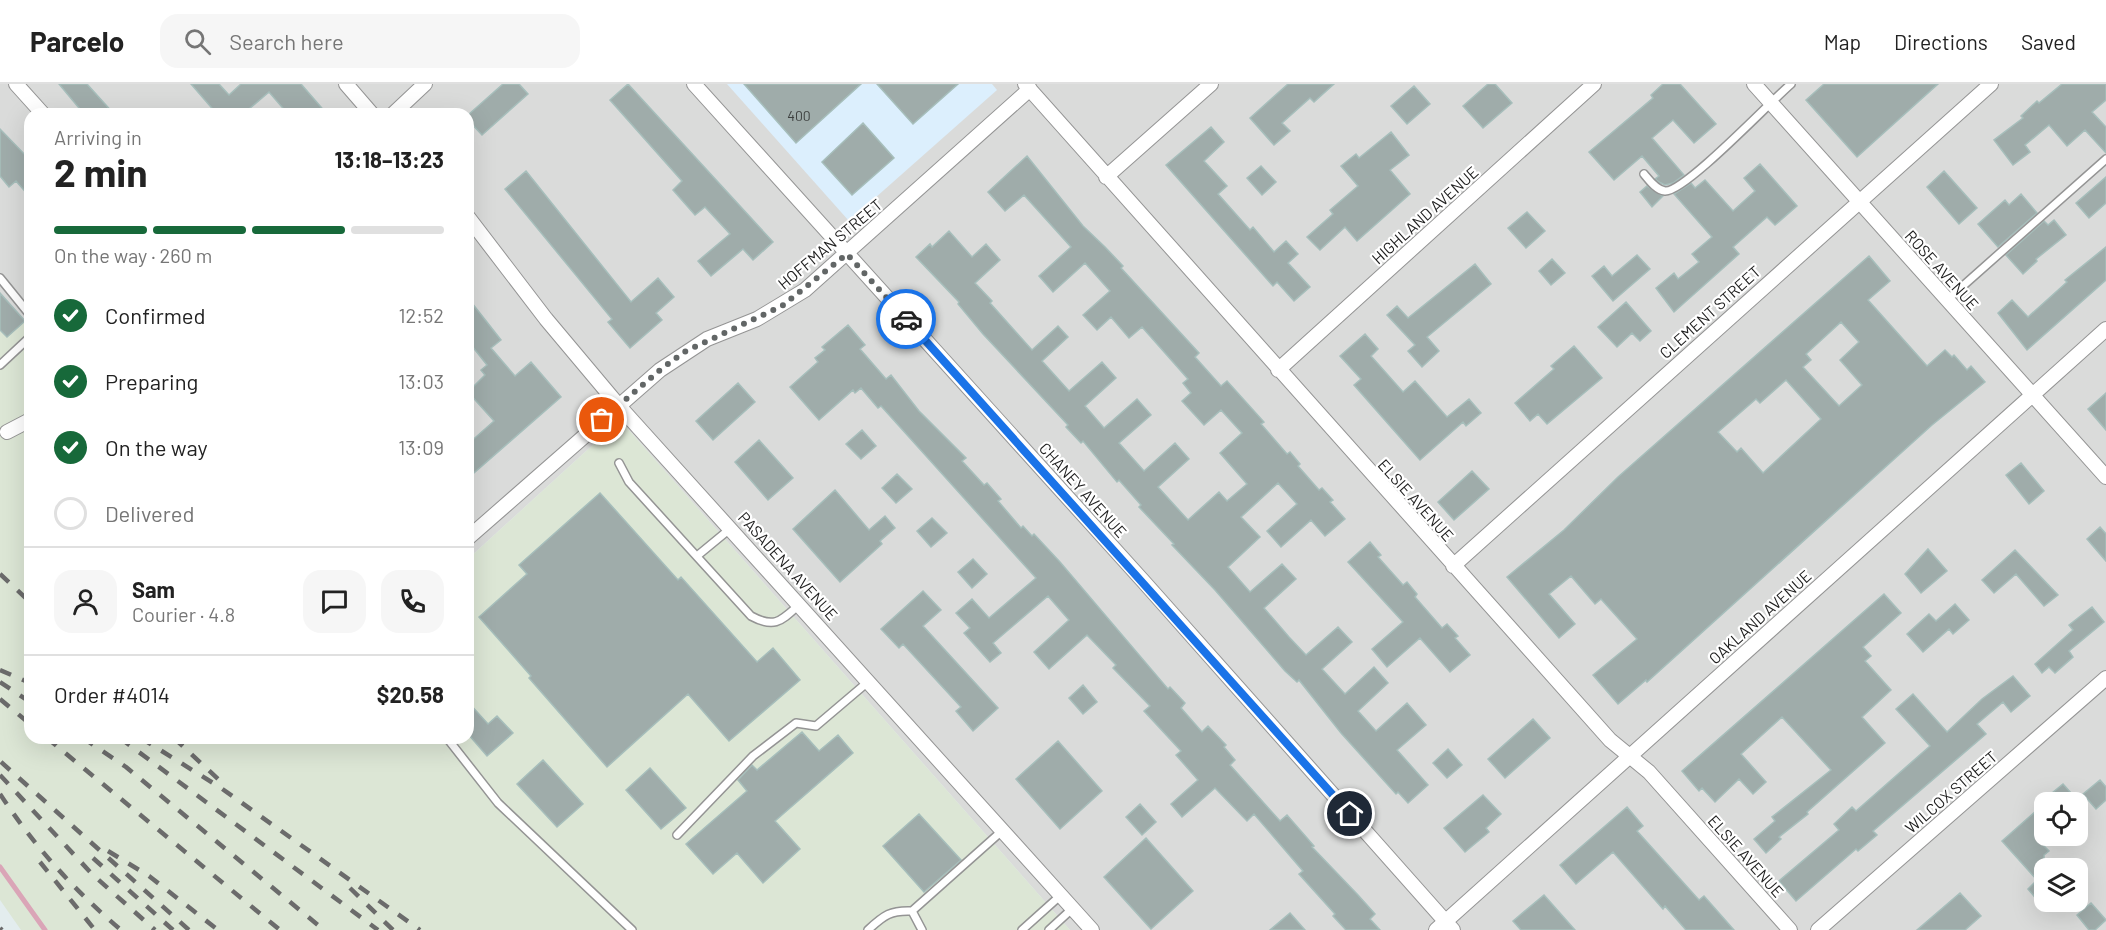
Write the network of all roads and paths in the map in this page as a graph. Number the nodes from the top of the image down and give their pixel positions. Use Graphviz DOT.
graph roads {
  1 [pos="16,84"];
  2 [pos="346,84"];
  3 [pos="425,84"];
  4 [pos="693,84"];
  5 [pos="1211,84"];
  6 [pos="1594,84"];
  7 [pos="1754,84"];
  8 [pos="1791,84"];
  9 [pos="1990,84"];
  10 [pos="1027,86"];
  11 [pos="1770,102"];
  12 [pos="38,108"];
  13 [pos="367,108"];
  14 [pos="399,108"];
  15 [pos="2106,159"];
  16 [pos="1644,174"];
  17 [pos="1106,177"];
  18 [pos="1859,201"];
  19 [pos="474,225"];
  20 [pos="847,254"];
  21 [pos="0,278"];
  22 [pos="1947,300"];
  23 [pos="24,308"];
  24 [pos="2106,329"];
  25 [pos="24,343"];
  26 [pos="0,366"];
  27 [pos="1278,369"];
  28 [pos="2032,395"];
  29 [pos="619,406"];
  30 [pos="24,422"];
  31 [pos="3,430"];
  32 [pos="619,463"];
  33 [pos="2106,477"];
  34 [pos="731,528"];
  35 [pos="474,533"];
  36 [pos="697,556"];
  37 [pos="1453,566"];
  38 [pos="800,604"];
  39 [pos="2106,678"];
  40 [pos="870,681"];
  41 [pos="452,744"];
  42 [pos="1628,758"];
  43 [pos="1003,830"];
  44 [pos="677,835"];
  45 [pos="1061,895"];
  46 [pos="1073,908"];
  47 [pos="912,911"];
  48 [pos="1444,927"];
  49 [pos="632,930"];
  50 [pos="868,930"];
  51 [pos="922,930"];
  52 [pos="1022,930"];
  53 [pos="1049,930"];
  54 [pos="1092,930"];
  55 [pos="1790,930"];
  56 [pos="1818,930"];
  1 -- 12 [label="street"];
  2 -- 13 [label="street"];
  3 -- 14 [label="street"];
  4 -- 20 [label="street, CHANEY AVENUE"];
  5 -- 17 [label="street"];
  6 -- 27 [label="street, HIGHLAND AVENUE"];
  7 -- 11 [label="street, ROSE AVENUE"];
  8 -- 11 [label="lane"];
  9 -- 18 [label="street, CLEMENT STREET"];
  10 -- 17 [label="street, ELSIE AVENUE"];
  10 -- 20 [label="street, HOFFMAN STREET"];
  11 -- 16 [label="lane"];
  11 -- 18 [label="street, ROSE AVENUE"];
  15 -- 22 [label="lane"];
  17 -- 27 [label="street, ELSIE AVENUE"];
  18 -- 22 [label="street, ROSE AVENUE"];
  18 -- 37 [label="street, CLEMENT STREET"];
  19 -- 29 [label="street, PASADENA AVENUE"];
  20 -- 29 [label="street, HOFFMAN STREET"];
  20 -- 48 [label="street, CHANEY AVENUE"];
  21 -- 23 [label="lane"];
  22 -- 28 [label="street, ROSE AVENUE"];
  24 -- 28 [label="street, OAKLAND AVENUE"];
  25 -- 26 [label="lane"];
  27 -- 37 [label="street, ELSIE AVENUE"];
  28 -- 33 [label="street, ROSE AVENUE"];
  28 -- 42 [label="street, OAKLAND AVENUE"];
  29 -- 34 [label="street, PASADENA AVENUE"];
  29 -- 35 [label="street, HOFFMAN STREET"];
  30 -- 31 [label="street"];
  32 -- 36 [label="lane"];
  34 -- 36 [label="lane"];
  34 -- 38 [label="street, PASADENA AVENUE"];
  36 -- 38 [label="lane"];
  37 -- 42 [label="street, ELSIE AVENUE"];
  38 -- 40 [label="street, PASADENA AVENUE"];
  39 -- 56 [label="street, WILCOX STREET"];
  40 -- 43 [label="street, PASADENA AVENUE"];
  40 -- 44 [label="lane"];
  41 -- 49 [label="lane"];
  42 -- 48 [label="street, OAKLAND AVENUE"];
  42 -- 55 [label="street, ELSIE AVENUE"];
  43 -- 45 [label="street, PASADENA AVENUE"];
  43 -- 47 [label="lane"];
  45 -- 46 [label="street, PASADENA AVENUE"];
  45 -- 52 [label="lane"];
  46 -- 53 [label="lane"];
  46 -- 54 [label="street, PASADENA AVENUE"];
  47 -- 50 [label="lane"];
  47 -- 51 [label="lane"];
}
